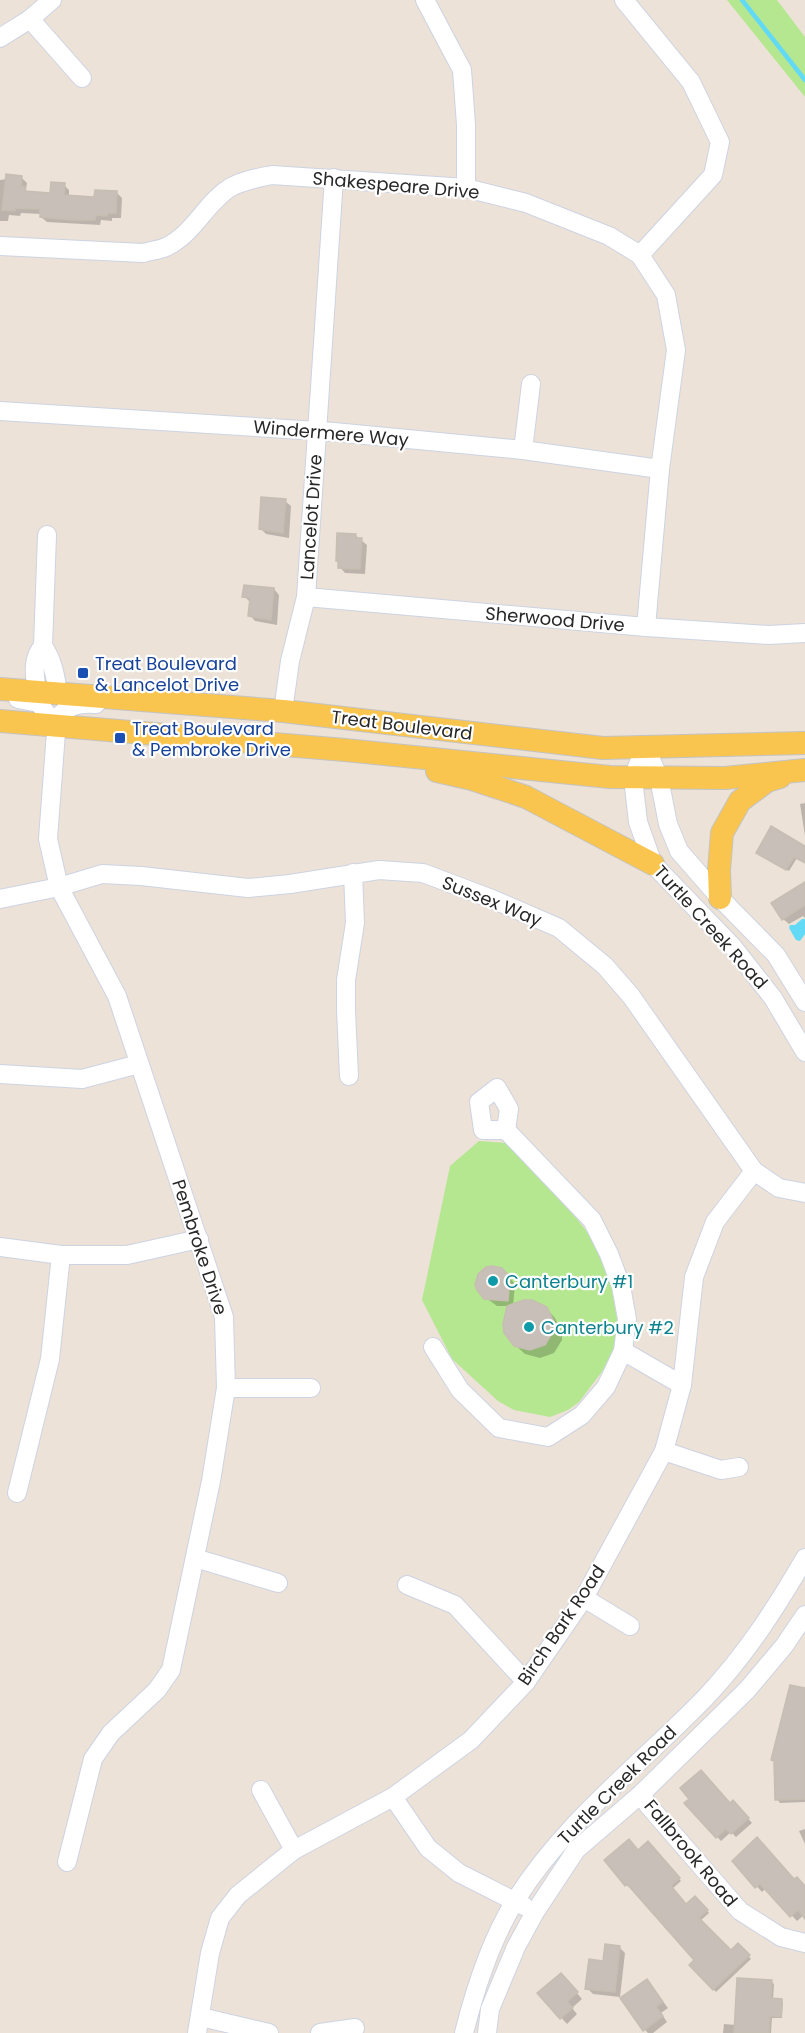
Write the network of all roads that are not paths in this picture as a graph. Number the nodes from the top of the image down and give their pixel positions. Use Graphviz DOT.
graph roads {
  1 [pos="52,0"];
  2 [pos="425,0"];
  3 [pos="624,0"];
  4 [pos="30,19"];
  5 [pos="0,38"];
  6 [pos="82,78"];
  7 [pos="334,178"];
  8 [pos="466,188"];
  9 [pos="0,246"];
  10 [pos="640,255"];
  11 [pos="531,384"];
  12 [pos="0,411"];
  13 [pos="316,431"];
  14 [pos="523,450"];
  15 [pos="660,469"];
  16 [pos="47,535"];
  17 [pos="306,597"];
  18 [pos="646,627"];
  19 [pos="805,633"];
  20 [pos="0,689"];
  21 [pos="48,693"];
  22 [pos="0,697"];
  23 [pos="212,705"];
  24 [pos="283,711"];
  25 [pos="0,721"];
  26 [pos="55,726"];
  27 [pos="805,743"];
  28 [pos="645,746"];
  29 [pos="345,750"];
  30 [pos="798,771"];
  31 [pos="633,778"];
  32 [pos="658,778"];
  33 [pos="653,864"];
  34 [pos="353,873"];
  35 [pos="59,887"];
  36 [pos="720,898"];
  37 [pos="0,899"];
  38 [pos="805,1002"];
  39 [pos="805,1052"];
  40 [pos="139,1064"];
  41 [pos="0,1074"];
  42 [pos="349,1076"];
  43 [pos="506,1130"];
  44 [pos="754,1172"];
  45 [pos="805,1192"];
  46 [pos="199,1239"];
  47 [pos="0,1247"];
  48 [pos="61,1255"];
  49 [pos="433,1347"];
  50 [pos="623,1351"];
  51 [pos="682,1385"];
  52 [pos="226,1388"];
  53 [pos="311,1388"];
  54 [pos="664,1451"];
  55 [pos="740,1467"];
  56 [pos="17,1493"];
  57 [pos="195,1558"];
  58 [pos="805,1558"];
  59 [pos="278,1583"];
  60 [pos="407,1586"];
  61 [pos="584,1598"];
  62 [pos="805,1614"];
  63 [pos="630,1626"];
  64 [pos="526,1682"];
  65 [pos="261,1790"];
  66 [pos="641,1794"];
  67 [pos="393,1797"];
  68 [pos="294,1850"];
  69 [pos="67,1862"];
  70 [pos="515,1902"];
  71 [pos="535,1912"];
  72 [pos="805,1943"];
  73 [pos="199,2025"];
  74 [pos="355,2028"];
  75 [pos="269,2033"];
  76 [pos="320,2033"];
  77 [pos="464,2033"];
  78 [pos="487,2033"];
  1 -- 4 [label="street"];
  2 -- 8 [label="street"];
  3 -- 10 [label="street"];
  4 -- 5 [label="street"];
  4 -- 6 [label="street"];
  7 -- 8 [label="street, Shakespeare Drive"];
  7 -- 9 [label="street, Shakespeare Drive"];
  7 -- 13 [label="street, Lancelot Drive"];
  8 -- 10 [label="street, Shakespeare Drive"];
  10 -- 15 [label="street, Shakespeare Drive"];
  11 -- 14 [label="street"];
  12 -- 13 [label="street, Windermere Way"];
  13 -- 14 [label="street, Windermere Way"];
  13 -- 17 [label="street, Lancelot Drive"];
  14 -- 15 [label="street, Windermere Way"];
  15 -- 18 [label="street, Shakespeare Drive"];
  16 -- 21 [label="street"];
  17 -- 18 [label="street, Sherwood Drive"];
  17 -- 24 [label="street, Lancelot Drive"];
  18 -- 19 [label="street, Sherwood Drive"];
  20 -- 21 [label="main road, Treat Boulevard"];
  21 -- 23 [label="main road, Treat Boulevard"];
  22 -- 26 [label="street"];
  23 -- 24 [label="main road, Treat Boulevard"];
  23 -- 26 [label="street"];
  24 -- 28 [label="main road, Treat Boulevard"];
  25 -- 26 [label="main road, Treat Boulevard"];
  26 -- 29 [label="main road, Treat Boulevard"];
  26 -- 35 [label="street, Pembroke Drive"];
  27 -- 28 [label="main road, Treat Boulevard"];
  28 -- 31 [label="street, Turtle Creek Road"];
  28 -- 32 [label="street, Turtle Creek Road"];
  29 -- 31 [label="main road, Treat Boulevard"];
  29 -- 33 [label="main road"];
  30 -- 32 [label="main road, Treat Boulevard"];
  30 -- 36 [label="main road"];
  31 -- 32 [label="main road, Treat Boulevard"];
  31 -- 33 [label="street, Turtle Creek Road"];
  32 -- 36 [label="street, Turtle Creek Road"];
  33 -- 39 [label="street, Turtle Creek Road"];
  34 -- 35 [label="street, Sussex Way"];
  34 -- 42 [label="street"];
  34 -- 44 [label="street, Sussex Way"];
  35 -- 37 [label="street, Sussex Way"];
  35 -- 40 [label="street, Pembroke Drive"];
  36 -- 38 [label="street, Turtle Creek Road"];
  40 -- 41 [label="street"];
  40 -- 46 [label="street, Pembroke Drive"];
  43 -- 50 [label="street"];
  44 -- 45 [label="street, Sussex Way"];
  44 -- 51 [label="street, Birch Bark Road"];
  46 -- 48 [label="street"];
  46 -- 52 [label="street, Pembroke Drive"];
  47 -- 48 [label="street"];
  48 -- 56 [label="street"];
  49 -- 50 [label="street"];
  50 -- 51 [label="street"];
  51 -- 54 [label="street, Birch Bark Road"];
  52 -- 53 [label="street"];
  52 -- 57 [label="street, Pembroke Drive"];
  54 -- 55 [label="street"];
  54 -- 61 [label="street, Birch Bark Road"];
  57 -- 59 [label="street"];
  57 -- 69 [label="street, Pembroke Drive"];
  58 -- 70 [label="street, Turtle Creek Road"];
  60 -- 64 [label="street"];
  61 -- 63 [label="street"];
  61 -- 64 [label="street, Birch Bark Road"];
  62 -- 66 [label="street, Turtle Creek Road"];
  64 -- 67 [label="street, Birch Bark Road"];
  65 -- 68 [label="street"];
  66 -- 71 [label="street, Turtle Creek Road"];
  66 -- 72 [label="street, Fallbrook Road"];
  67 -- 68 [label="street, Birch Bark Road"];
  67 -- 70 [label="street"];
  68 -- 73 [label="street, Birch Bark Road"];
  70 -- 71 [label="street"];
  70 -- 77 [label="street, Turtle Creek Road"];
  71 -- 78 [label="street, Turtle Creek Road"];
  73 -- 75 [label="street"];
  74 -- 76 [label="street"];
}
